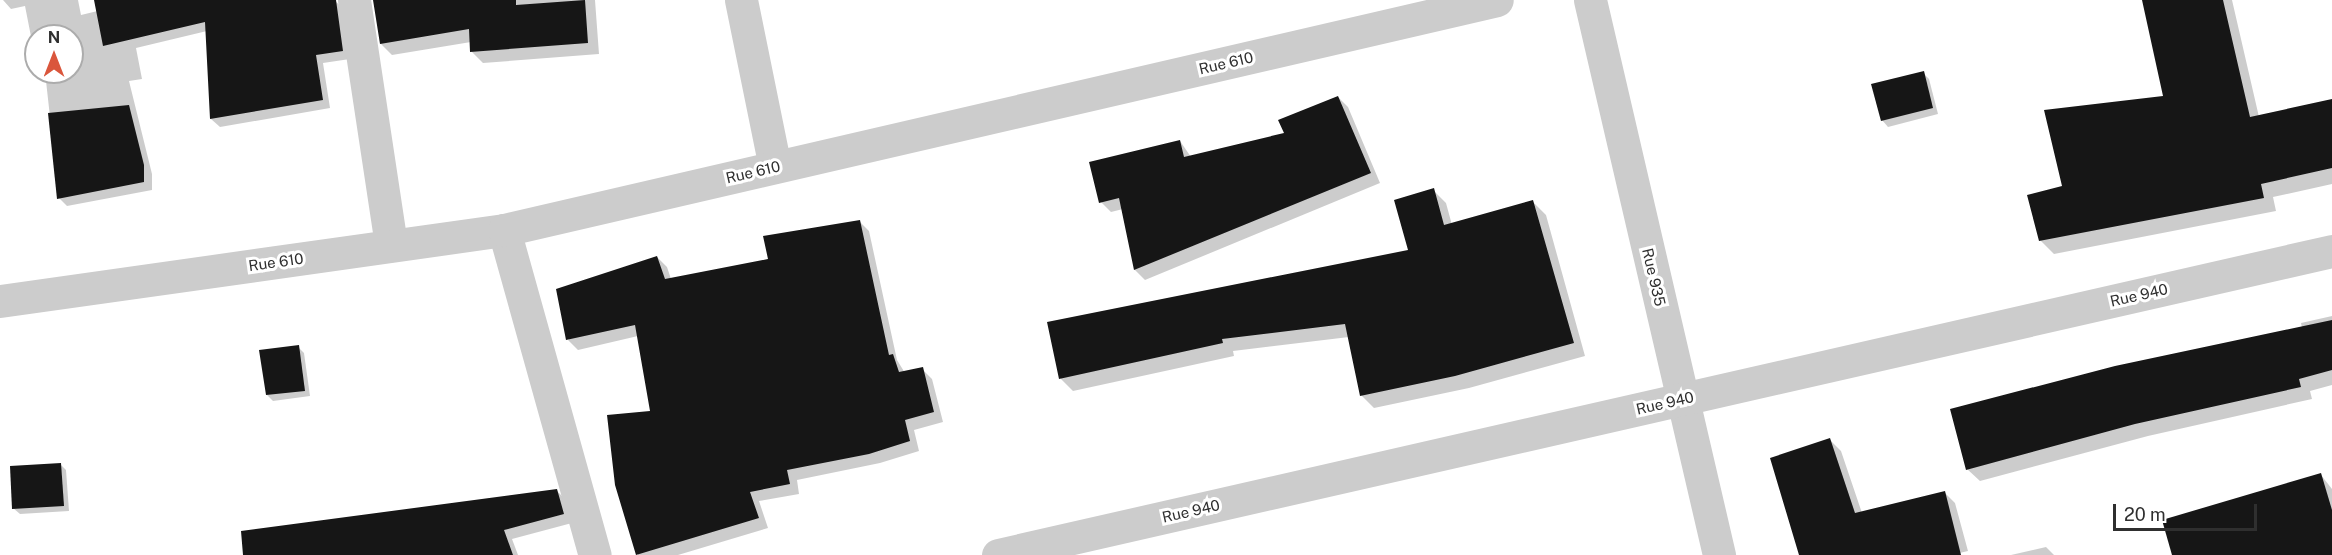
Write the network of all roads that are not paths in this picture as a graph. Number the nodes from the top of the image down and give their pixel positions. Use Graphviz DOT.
graph roads {
  1 [pos="354,0"];
  2 [pos="741,0"];
  3 [pos="1497,0"];
  4 [pos="1590,0"];
  5 [pos="775,167"];
  6 [pos="504,230"];
  7 [pos="391,245"];
  8 [pos="2332,251"];
  9 [pos="0,301"];
  10 [pos="1683,399"];
  11 [pos="596,555"];
  12 [pos="998,555"];
  13 [pos="1719,555"];
  1 -- 7 [label="street"];
  2 -- 5 [label="street"];
  3 -- 5 [label="street, Rue 610"];
  4 -- 10 [label="street, Rue 935"];
  5 -- 6 [label="street, Rue 610"];
  6 -- 7 [label="street, Rue 610"];
  6 -- 11 [label="street"];
  7 -- 9 [label="street, Rue 610"];
  8 -- 10 [label="street, Rue 940"];
  10 -- 12 [label="street, Rue 940"];
  10 -- 13 [label="street, Rue 935"];
}
